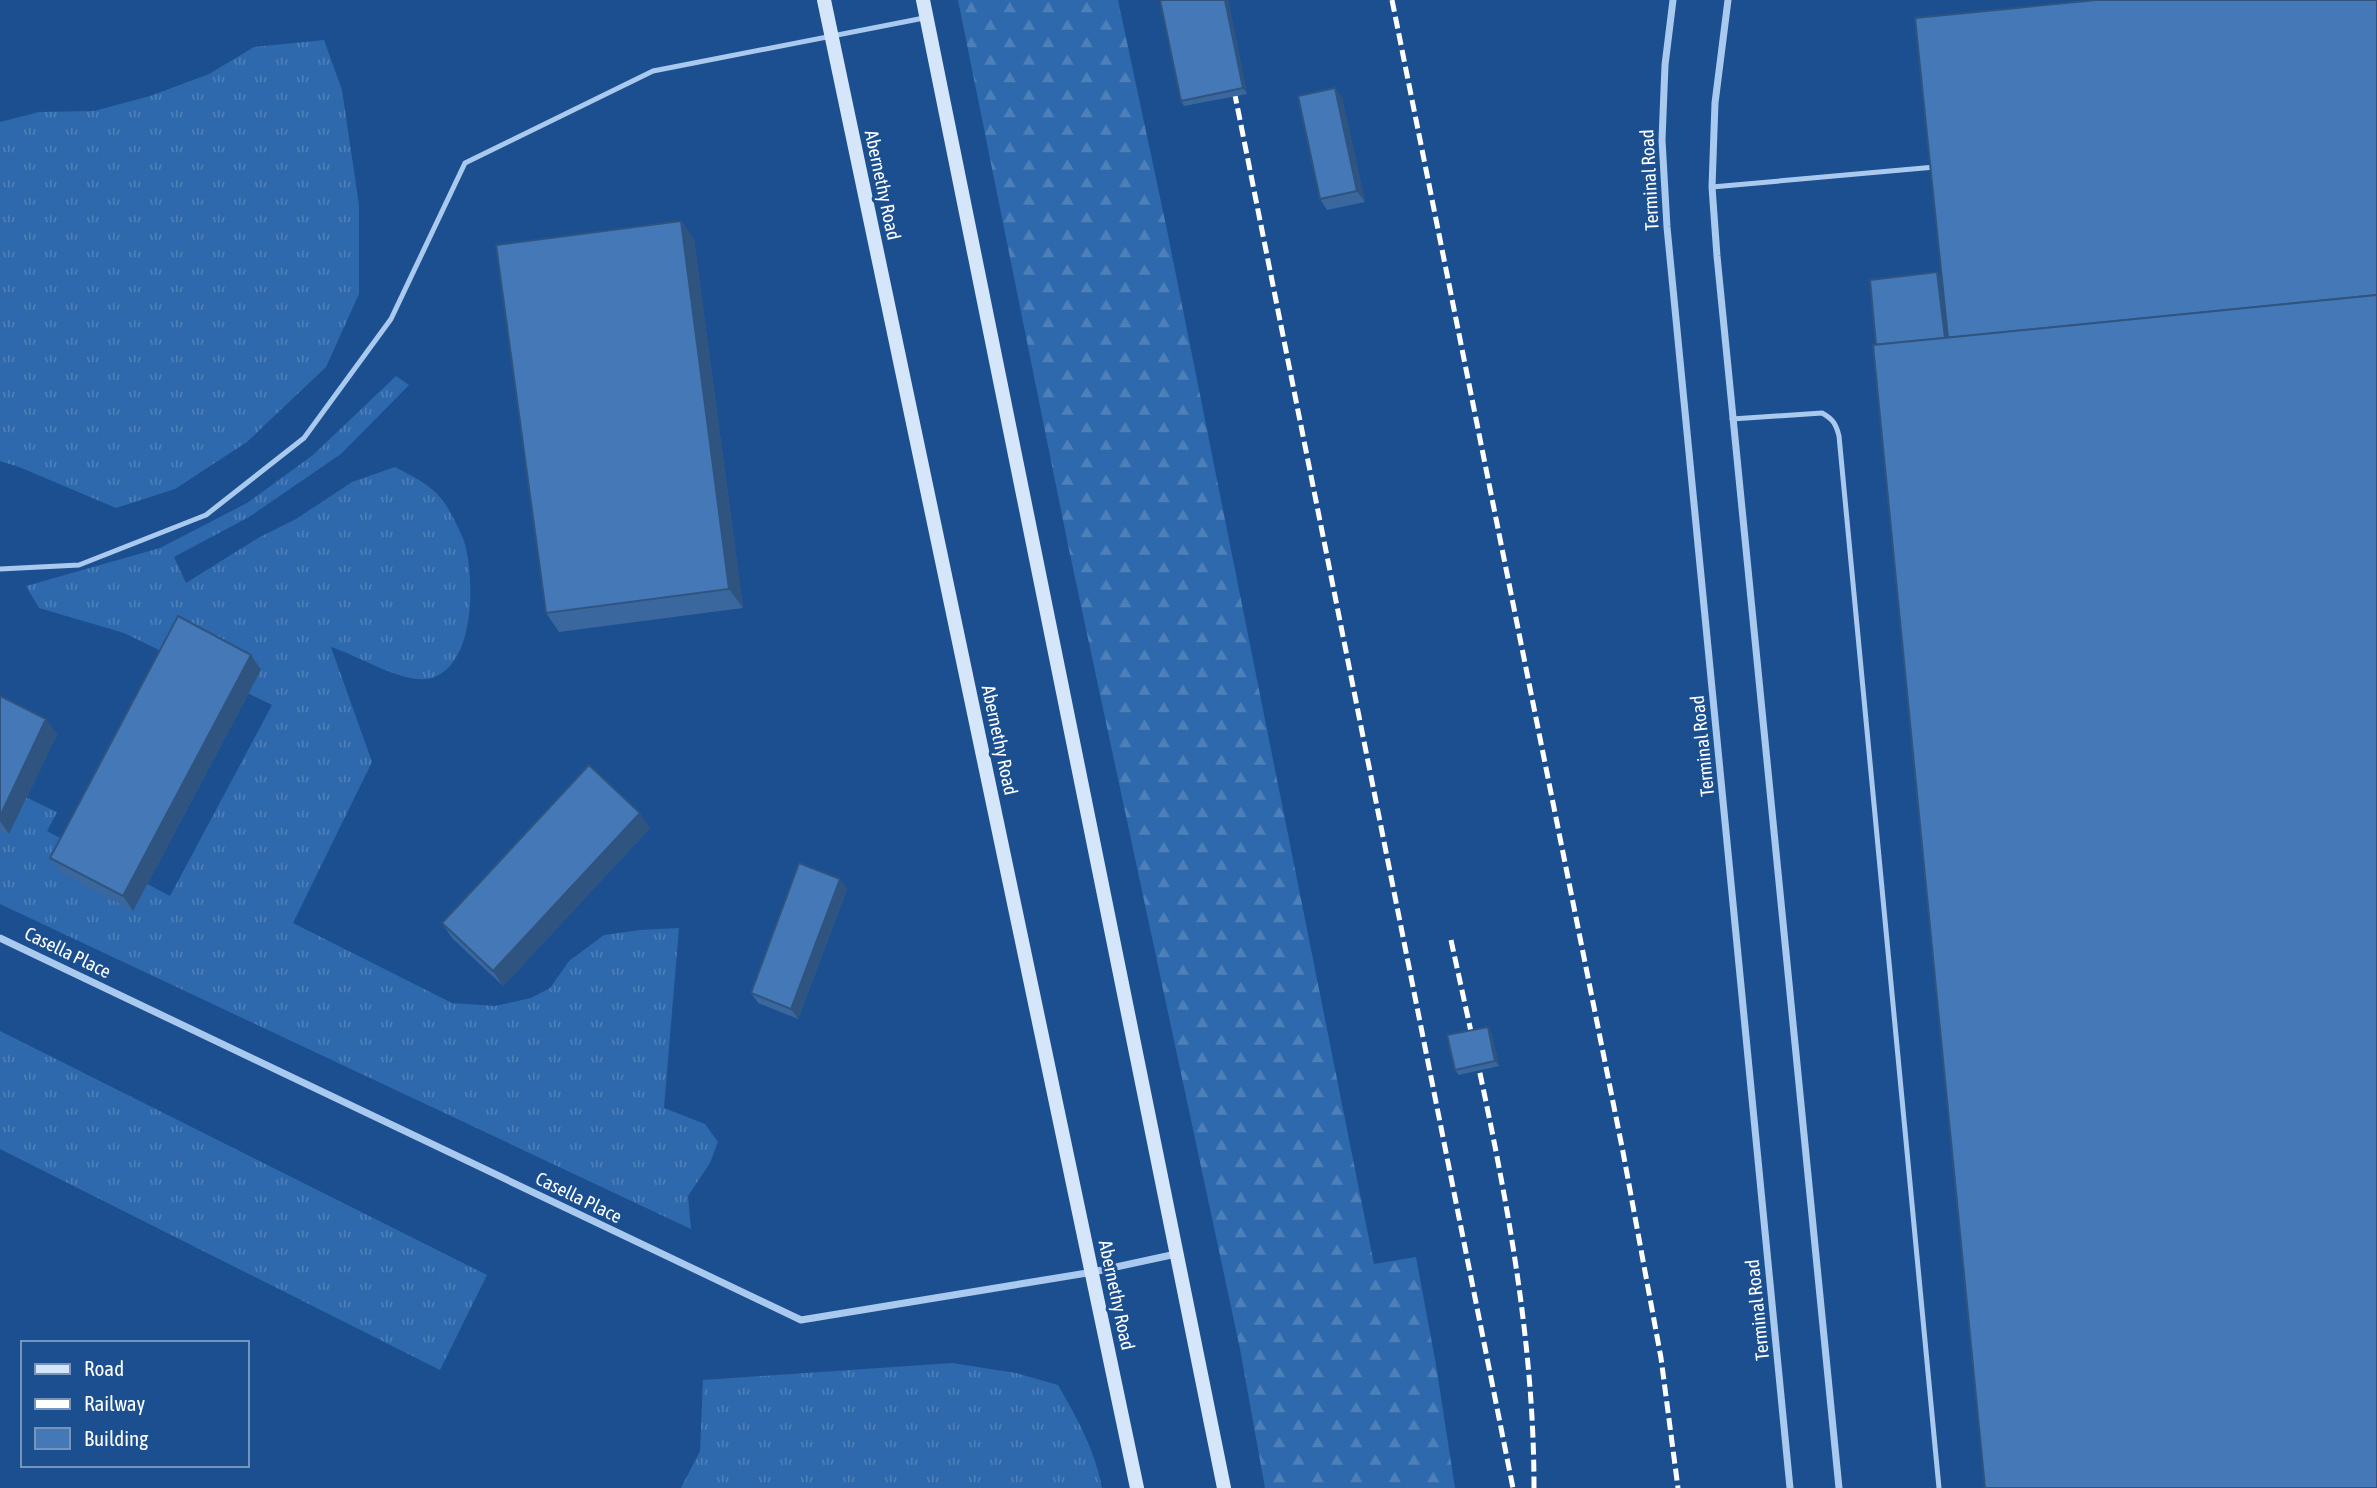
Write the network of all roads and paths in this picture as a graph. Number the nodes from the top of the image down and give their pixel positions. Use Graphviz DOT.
graph roads {
  1 [pos="824,0"];
  2 [pos="923,0"];
  3 [pos="1673,0"];
  4 [pos="1728,0"];
  5 [pos="927,18"];
  6 [pos="832,36"];
  7 [pos="1937,167"];
  8 [pos="1712,187"];
  9 [pos="1732,419"];
  10 [pos="0,569"];
  11 [pos="0,937"];
  12 [pos="1176,1254"];
  13 [pos="1093,1272"];
  14 [pos="1137,1488"];
  15 [pos="1224,1488"];
  16 [pos="1790,1488"];
  17 [pos="1839,1488"];
  18 [pos="1939,1488"];
  1 -- 6 [label="main road, Abernethy Road"];
  2 -- 5 [label="main road"];
  3 -- 16 [label="street, Terminal Road"];
  4 -- 8 [label="street"];
  5 -- 6 [label="lane"];
  5 -- 12 [label="main road"];
  6 -- 10 [label="lane"];
  6 -- 13 [label="main road, Abernethy Road"];
  7 -- 8 [label="lane"];
  8 -- 9 [label="street"];
  9 -- 17 [label="street"];
  9 -- 18 [label="lane"];
  11 -- 13 [label="street, Casella Place"];
  12 -- 13 [label="street, Casella Place"];
  12 -- 15 [label="main road"];
  13 -- 14 [label="main road, Abernethy Road"];
}
